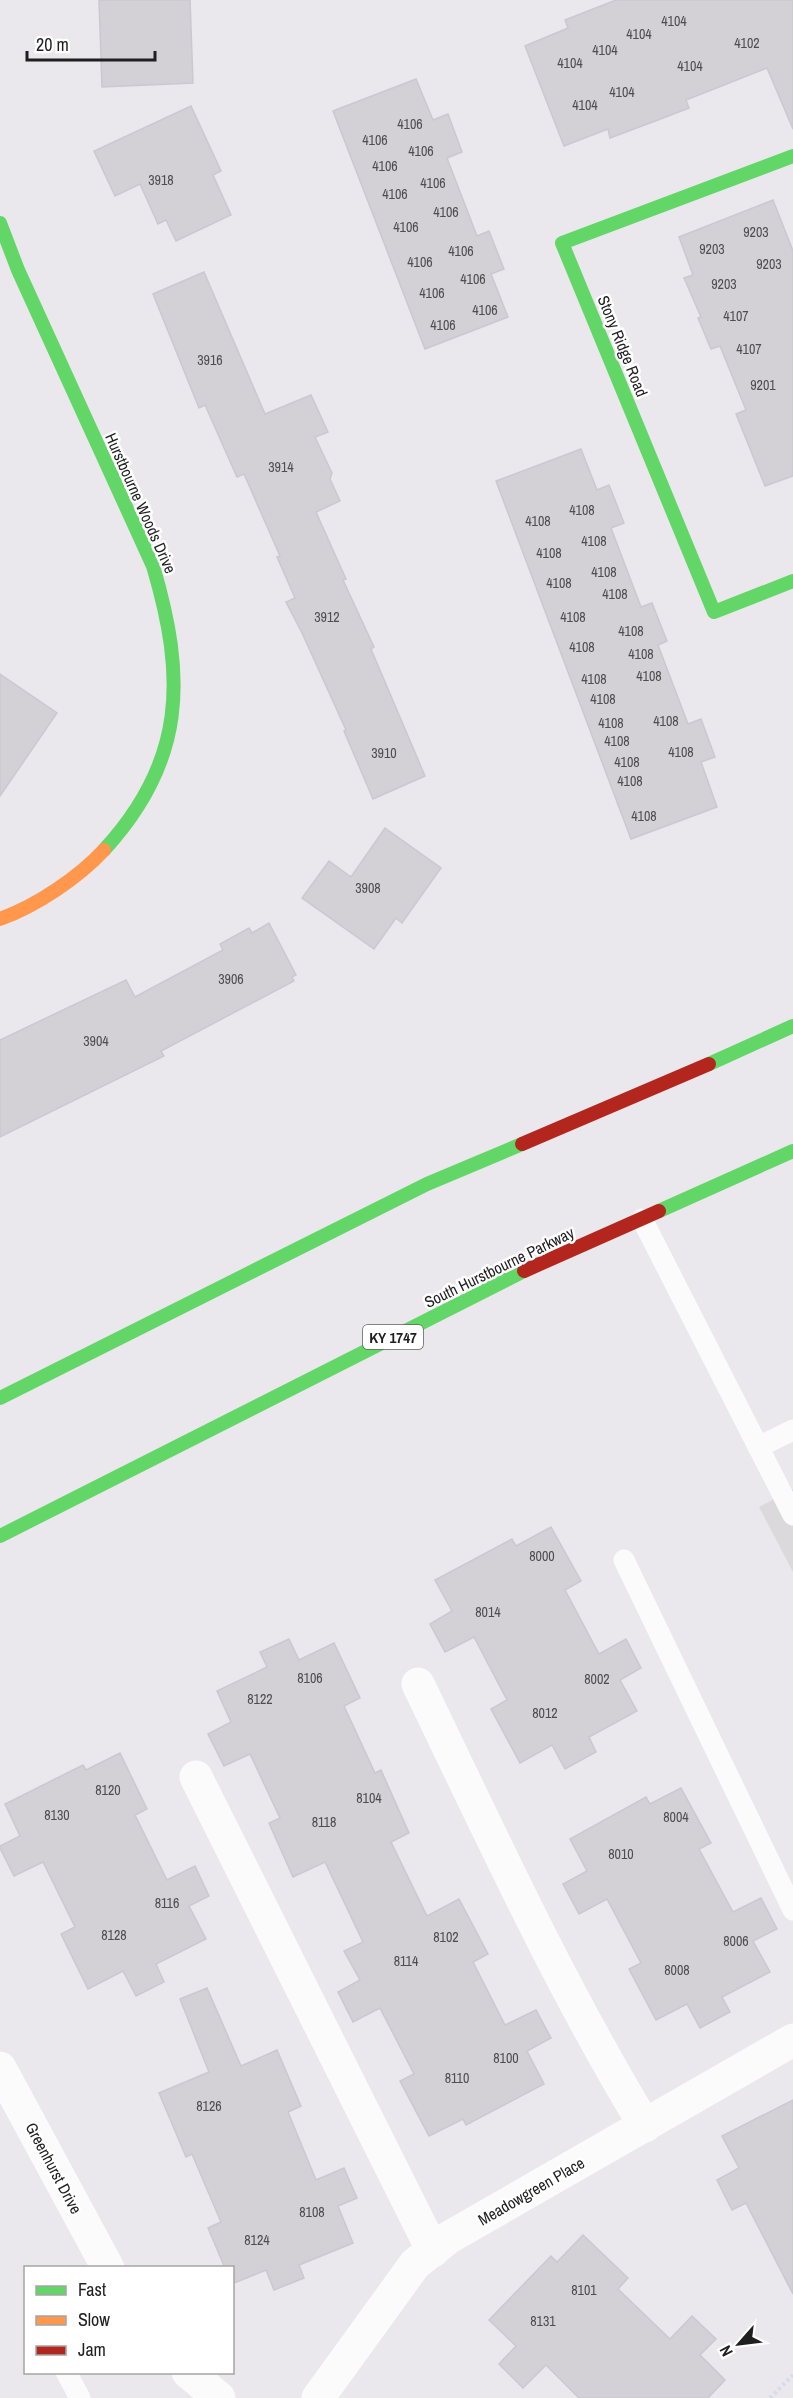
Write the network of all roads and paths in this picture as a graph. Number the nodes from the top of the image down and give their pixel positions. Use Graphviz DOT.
graph roads {
  1 [pos="793,156"];
  2 [pos="0,223"];
  3 [pos="793,581"];
  4 [pos="0,919"];
  5 [pos="793,1026"];
  6 [pos="793,1152"];
  7 [pos="642,1219"];
  8 [pos="0,1398"];
  9 [pos="793,1430"];
  10 [pos="758,1447"];
  11 [pos="793,1515"];
  12 [pos="0,1536"];
  13 [pos="624,1560"];
  14 [pos="417,1683"];
  15 [pos="196,1777"];
  16 [pos="793,1910"];
  17 [pos="793,2040"];
  18 [pos="0,2068"];
  19 [pos="645,2126"];
  20 [pos="433,2251"];
  21 [pos="107,2266"];
  22 [pos="67,2374"];
  23 [pos="189,2374"];
  24 [pos="793,2374"];
  25 [pos="80,2398"];
  26 [pos="219,2398"];
  27 [pos="318,2398"];
  28 [pos="770,2398"];
  1 -- 3 [label="main road, Stony Ridge Road"];
  2 -- 4 [label="main road, Hurstbourne Woods Drive"];
  5 -- 8 [label="main road"];
  6 -- 7 [label="main road, South Hurstbourne Parkway / KY 1747"];
  7 -- 10 [label="lane"];
  7 -- 12 [label="main road, South Hurstbourne Parkway / KY 1747"];
  9 -- 10 [label="lane"];
  10 -- 11 [label="lane"];
  13 -- 16 [label="lane"];
  14 -- 19 [label="street"];
  15 -- 20 [label="street"];
  17 -- 19 [label="street, Meadowgreen Place"];
  18 -- 21 [label="street, Greenhurst Drive"];
  19 -- 20 [label="street, Meadowgreen Place"];
  20 -- 27 [label="street, Meadowgreen Place"];
  22 -- 25 [label="lane"];
  23 -- 26 [label="street"];
  24 -- 28 [label="path"];
}
